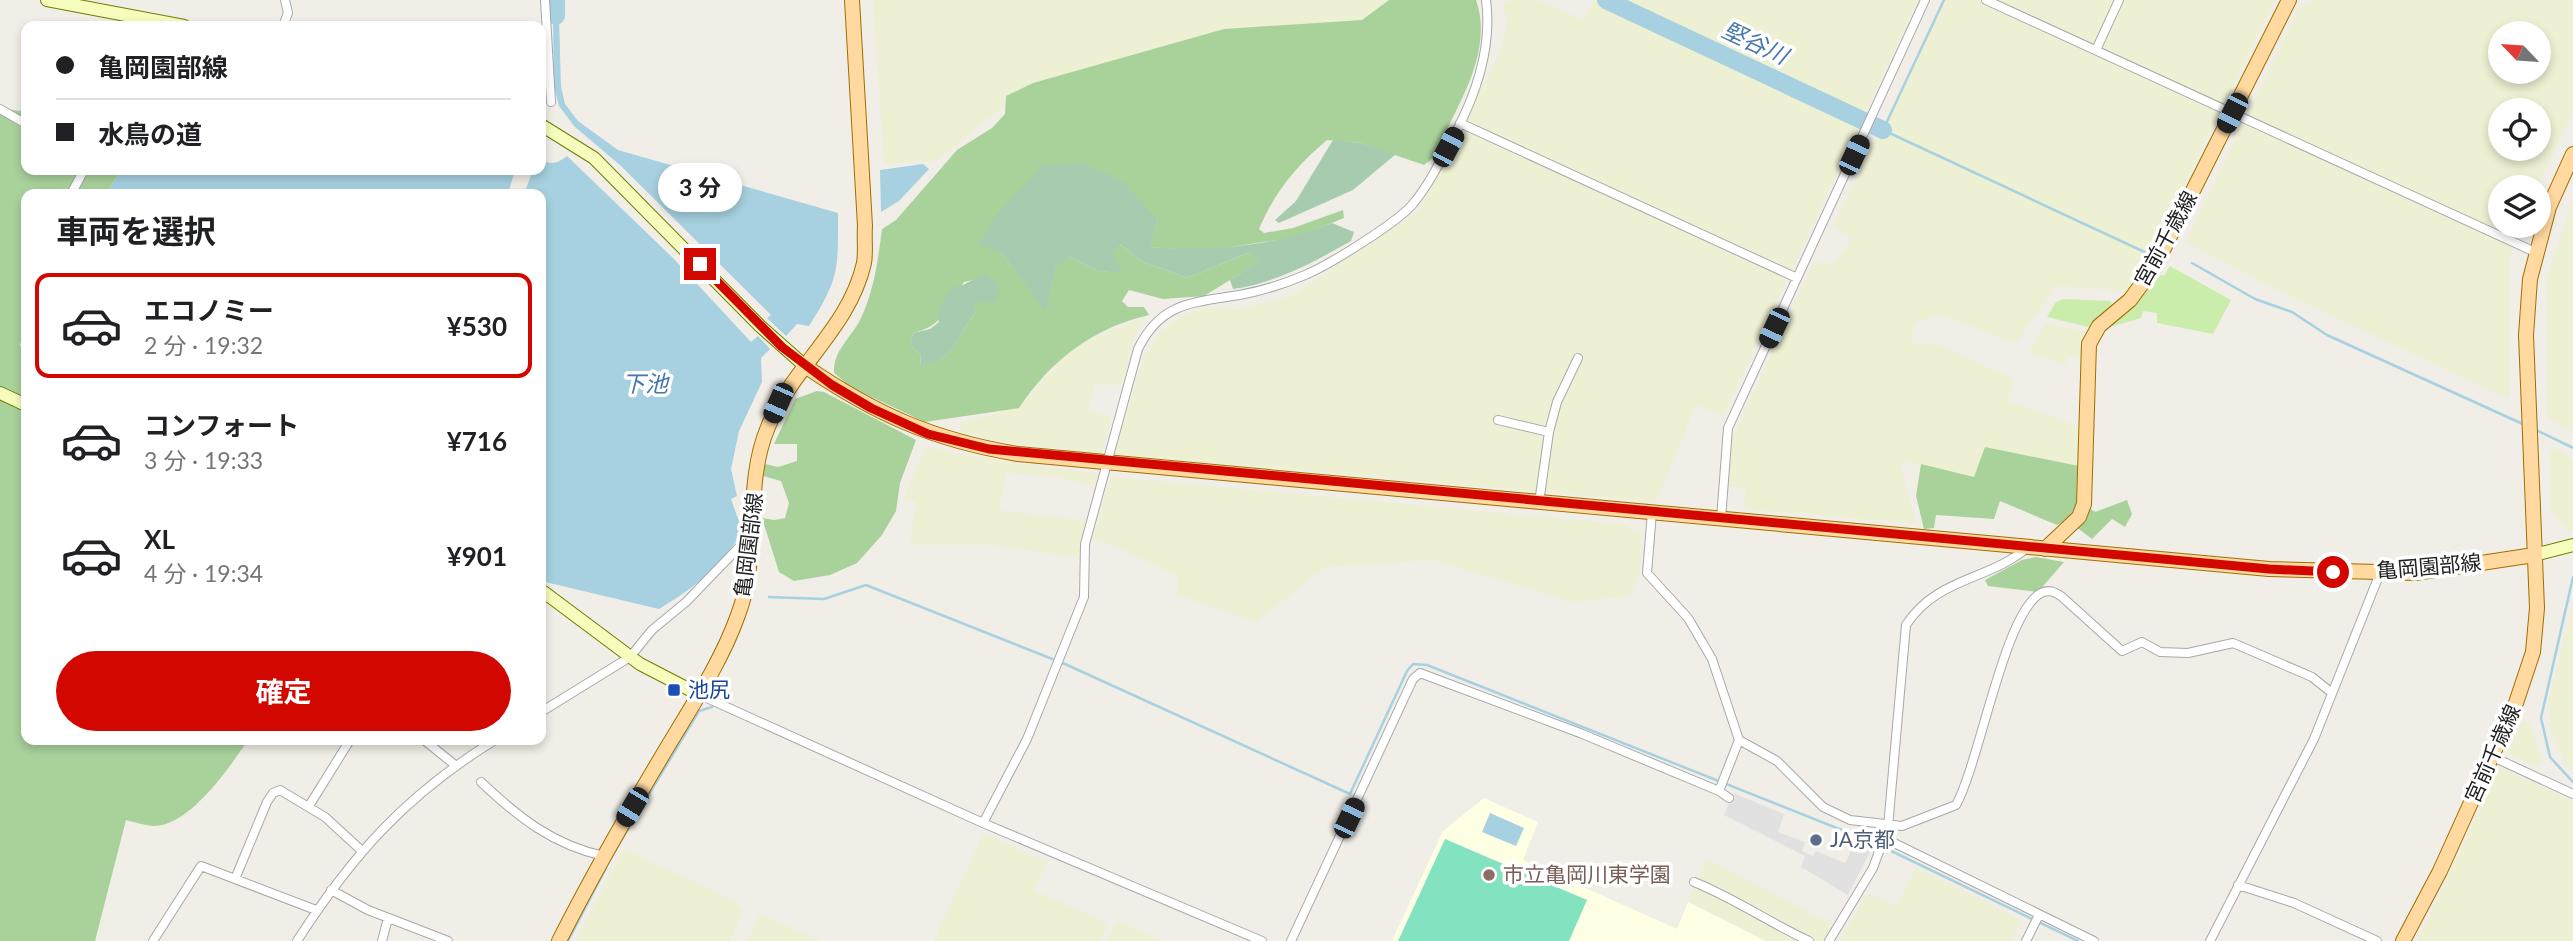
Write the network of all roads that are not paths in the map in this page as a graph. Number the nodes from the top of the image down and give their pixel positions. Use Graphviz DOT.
graph roads {
  1 [pos="47,0"];
  2 [pos="285,0"];
  3 [pos="545,0"];
  4 [pos="852,0"];
  5 [pos="1486,0"];
  6 [pos="1925,0"];
  7 [pos="1986,0"];
  8 [pos="2119,0"];
  9 [pos="2289,0"];
  10 [pos="158,21"];
  11 [pos="286,21"];
  12 [pos="2096,50"];
  13 [pos="551,102"];
  14 [pos="0,109"];
  15 [pos="2232,113"];
  16 [pos="21,121"];
  17 [pos="1461,123"];
  18 [pos="546,128"];
  19 [pos="2573,154"];
  20 [pos="2535,252"];
  21 [pos="1797,278"];
  22 [pos="1578,358"];
  23 [pos="805,366"];
  24 [pos="0,393"];
  25 [pos="21,403"];
  26 [pos="1498,420"];
  27 [pos="1549,432"];
  28 [pos="1107,463"];
  29 [pos="1539,503"];
  30 [pos="1652,512"];
  31 [pos="1721,519"];
  32 [pos="753,539"];
  33 [pos="2573,545"];
  34 [pos="2028,547"];
  35 [pos="2045,549"];
  36 [pos="2534,555"];
  37 [pos="2380,573"];
  38 [pos="546,594"];
  39 [pos="630,657"];
  40 [pos="2332,693"];
  41 [pos="698,694"];
  42 [pos="546,709"];
  43 [pos="1739,740"];
  44 [pos="347,745"];
  45 [pos="430,745"];
  46 [pos="487,745"];
  47 [pos="2493,757"];
  48 [pos="455,765"];
  49 [pos="481,782"];
  50 [pos="1719,791"];
  51 [pos="2573,794"];
  52 [pos="1729,798"];
  53 [pos="309,806"];
  54 [pos="983,823"];
  55 [pos="1888,827"];
  56 [pos="1884,838"];
  57 [pos="362,851"];
  58 [pos="604,856"];
  59 [pos="235,879"];
  60 [pos="1694,882"];
  61 [pos="2238,884"];
  62 [pos="331,890"];
  63 [pos="316,910"];
  64 [pos="388,918"];
  65 [pos="2037,919"];
  66 [pos="153,941"];
  67 [pos="297,941"];
  68 [pos="382,941"];
  69 [pos="448,941"];
  70 [pos="559,941"];
  71 [pos="1262,941"];
  72 [pos="1291,941"];
  73 [pos="1809,941"];
  74 [pos="1829,941"];
  75 [pos="2026,941"];
  76 [pos="2094,941"];
  77 [pos="2210,941"];
  78 [pos="2377,941"];
  79 [pos="2403,941"];
  1 -- 10 [label="street"];
  2 -- 11 [label="street"];
  3 -- 13 [label="street"];
  4 -- 23 [label="main road, 亀岡園部線"];
  5 -- 17 [label="street"];
  6 -- 21 [label="street"];
  7 -- 12 [label="street"];
  8 -- 12 [label="street"];
  9 -- 15 [label="main road, 宮前千歳線"];
  12 -- 15 [label="street"];
  14 -- 16 [label="street"];
  15 -- 20 [label="street"];
  15 -- 35 [label="main road, 宮前千歳線"];
  17 -- 21 [label="street"];
  17 -- 28 [label="street"];
  18 -- 23 [label="street"];
  19 -- 20 [label="main road"];
  20 -- 36 [label="main road"];
  21 -- 31 [label="street"];
  22 -- 27 [label="street"];
  23 -- 28 [label="main road, 亀岡園部線"];
  23 -- 32 [label="main road, 亀岡園部線"];
  24 -- 25 [label="street"];
  26 -- 27 [label="street"];
  27 -- 29 [label="street"];
  28 -- 29 [label="main road, 亀岡園部線"];
  28 -- 54 [label="street"];
  29 -- 30 [label="main road, 亀岡園部線"];
  30 -- 31 [label="main road, 亀岡園部線"];
  30 -- 43 [label="street"];
  31 -- 34 [label="main road, 亀岡園部線"];
  32 -- 39 [label="street"];
  32 -- 41 [label="main road, 亀岡園部線"];
  33 -- 36 [label="street"];
  34 -- 35 [label="main road, 亀岡園部線"];
  34 -- 55 [label="street"];
  35 -- 37 [label="main road, 亀岡園部線"];
  36 -- 37 [label="main road, 亀岡園部線"];
  36 -- 47 [label="main road, 宮前千歳線"];
  37 -- 40 [label="street"];
  38 -- 39 [label="street"];
  39 -- 41 [label="street"];
  39 -- 42 [label="street"];
  40 -- 55 [label="street"];
  40 -- 61 [label="street"];
  41 -- 54 [label="street"];
  41 -- 58 [label="main road, 亀岡園部線"];
  43 -- 50 [label="street"];
  43 -- 55 [label="street"];
  44 -- 53 [label="street"];
  45 -- 48 [label="street"];
  46 -- 48 [label="street"];
  47 -- 51 [label="street"];
  47 -- 79 [label="main road, 宮前千歳線"];
  48 -- 57 [label="street"];
  49 -- 58 [label="street"];
  50 -- 52 [label="street"];
  50 -- 72 [label="street"];
  53 -- 57 [label="street"];
  53 -- 59 [label="street"];
  54 -- 71 [label="street"];
  55 -- 56 [label="street"];
  56 -- 65 [label="street"];
  56 -- 74 [label="street"];
  57 -- 62 [label="street"];
  58 -- 70 [label="main road, 亀岡園部線"];
  59 -- 63 [label="street"];
  59 -- 66 [label="street"];
  60 -- 73 [label="street"];
  61 -- 77 [label="street"];
  61 -- 78 [label="street"];
  62 -- 63 [label="street"];
  62 -- 64 [label="street"];
  63 -- 67 [label="street"];
  64 -- 68 [label="street"];
  64 -- 69 [label="street"];
  65 -- 75 [label="street"];
  65 -- 76 [label="street"];
}
